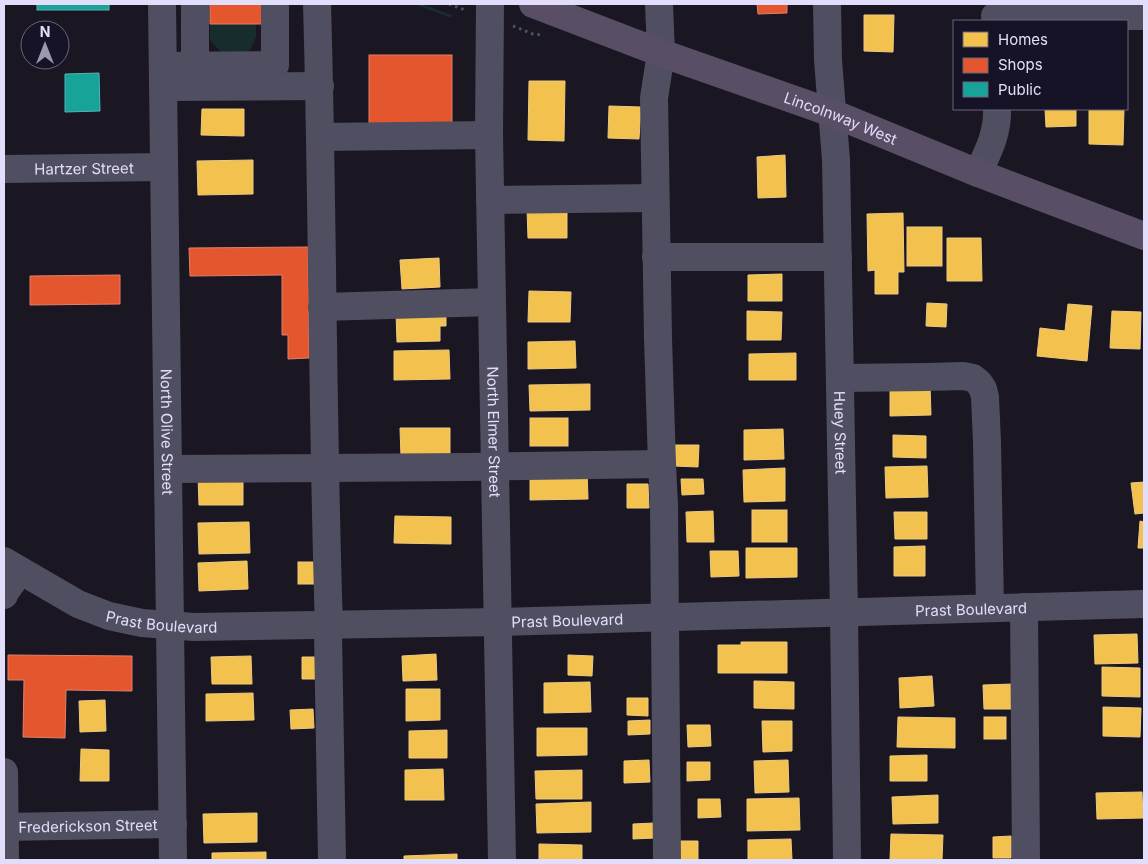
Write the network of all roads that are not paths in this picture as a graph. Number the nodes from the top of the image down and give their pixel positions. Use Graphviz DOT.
graph roads {
  1 [pos="162,4"];
  2 [pos="195,4"];
  3 [pos="275,4"];
  4 [pos="317,4"];
  5 [pos="533,4"];
  6 [pos="659,4"];
  7 [pos="828,4"];
  8 [pos="481,8"];
  9 [pos="994,14"];
  10 [pos="1144,16"];
  11 [pos="661,53"];
  12 [pos="195,66"];
  13 [pos="163,77"];
  14 [pos="320,86"];
  15 [pos="997,110"];
  16 [pos="832,113"];
  17 [pos="489,135"];
  18 [pos="320,137"];
  19 [pos="164,167"];
  20 [pos="4,169"];
  21 [pos="978,173"];
  22 [pos="655,198"];
  23 [pos="490,200"];
  24 [pos="1144,236"];
  25 [pos="656,257"];
  26 [pos="838,257"];
  27 [pos="492,302"];
  28 [pos="322,307"];
  29 [pos="840,378"];
  30 [pos="662,464"];
  31 [pos="494,466"];
  32 [pos="326,468"];
  33 [pos="168,469"];
  34 [pos="12,566"];
  35 [pos="4,595"];
  36 [pos="1144,604"];
  37 [pos="1024,607"];
  38 [pos="990,608"];
  39 [pos="844,613"];
  40 [pos="664,617"];
  41 [pos="498,622"];
  42 [pos="170,626"];
  43 [pos="329,626"];
  44 [pos="4,772"];
  45 [pos="173,824"];
  46 [pos="4,827"];
  47 [pos="5,860"];
  48 [pos="173,860"];
  49 [pos="332,860"];
  50 [pos="502,860"];
  51 [pos="667,860"];
  52 [pos="847,860"];
  53 [pos="1026,860"];
  1 -- 13 [label="street, North Olive Street"];
  2 -- 12 [label="street"];
  3 -- 12 [label="street"];
  4 -- 14 [label="street"];
  5 -- 11 [label="main road, Lincolnway West"];
  6 -- 11 [label="street"];
  7 -- 16 [label="street, Huey Street"];
  8 -- 17 [label="street, North Elmer Street"];
  9 -- 10 [label="street"];
  11 -- 16 [label="main road, Lincolnway West"];
  11 -- 22 [label="street"];
  12 -- 13 [label="street"];
  13 -- 14 [label="street"];
  13 -- 19 [label="street, North Olive Street"];
  14 -- 18 [label="street"];
  15 -- 21 [label="street"];
  16 -- 21 [label="main road, Lincolnway West"];
  16 -- 26 [label="street, Huey Street"];
  17 -- 18 [label="street"];
  17 -- 23 [label="street, North Elmer Street"];
  18 -- 28 [label="street"];
  19 -- 20 [label="street, Hartzer Street"];
  19 -- 33 [label="street, North Olive Street"];
  21 -- 24 [label="main road, Lincolnway West"];
  22 -- 23 [label="street"];
  22 -- 25 [label="street"];
  23 -- 27 [label="street, North Elmer Street"];
  25 -- 26 [label="street"];
  25 -- 30 [label="street"];
  26 -- 29 [label="street, Huey Street"];
  27 -- 28 [label="street"];
  27 -- 31 [label="street, North Elmer Street"];
  28 -- 32 [label="street"];
  29 -- 38 [label="street"];
  29 -- 39 [label="street, Huey Street"];
  30 -- 31 [label="street"];
  30 -- 40 [label="street"];
  31 -- 32 [label="street"];
  31 -- 41 [label="street, North Elmer Street"];
  32 -- 33 [label="street"];
  32 -- 43 [label="street"];
  33 -- 42 [label="street, North Olive Street"];
  34 -- 35 [label="street"];
  34 -- 42 [label="street, Prast Boulevard"];
  36 -- 37 [label="street, Prast Boulevard"];
  37 -- 38 [label="street, Prast Boulevard"];
  37 -- 53 [label="street"];
  38 -- 39 [label="street, Prast Boulevard"];
  39 -- 40 [label="street, Prast Boulevard"];
  39 -- 52 [label="street, Huey Street"];
  40 -- 41 [label="street, Prast Boulevard"];
  40 -- 51 [label="street"];
  41 -- 43 [label="street, Prast Boulevard"];
  41 -- 50 [label="street, North Elmer Street"];
  42 -- 43 [label="street, Prast Boulevard"];
  42 -- 45 [label="street, North Olive Street"];
  43 -- 49 [label="street"];
  44 -- 46 [label="street"];
  45 -- 46 [label="street, Frederickson Street"];
  45 -- 48 [label="street, North Olive Street"];
  46 -- 47 [label="street"];
}
